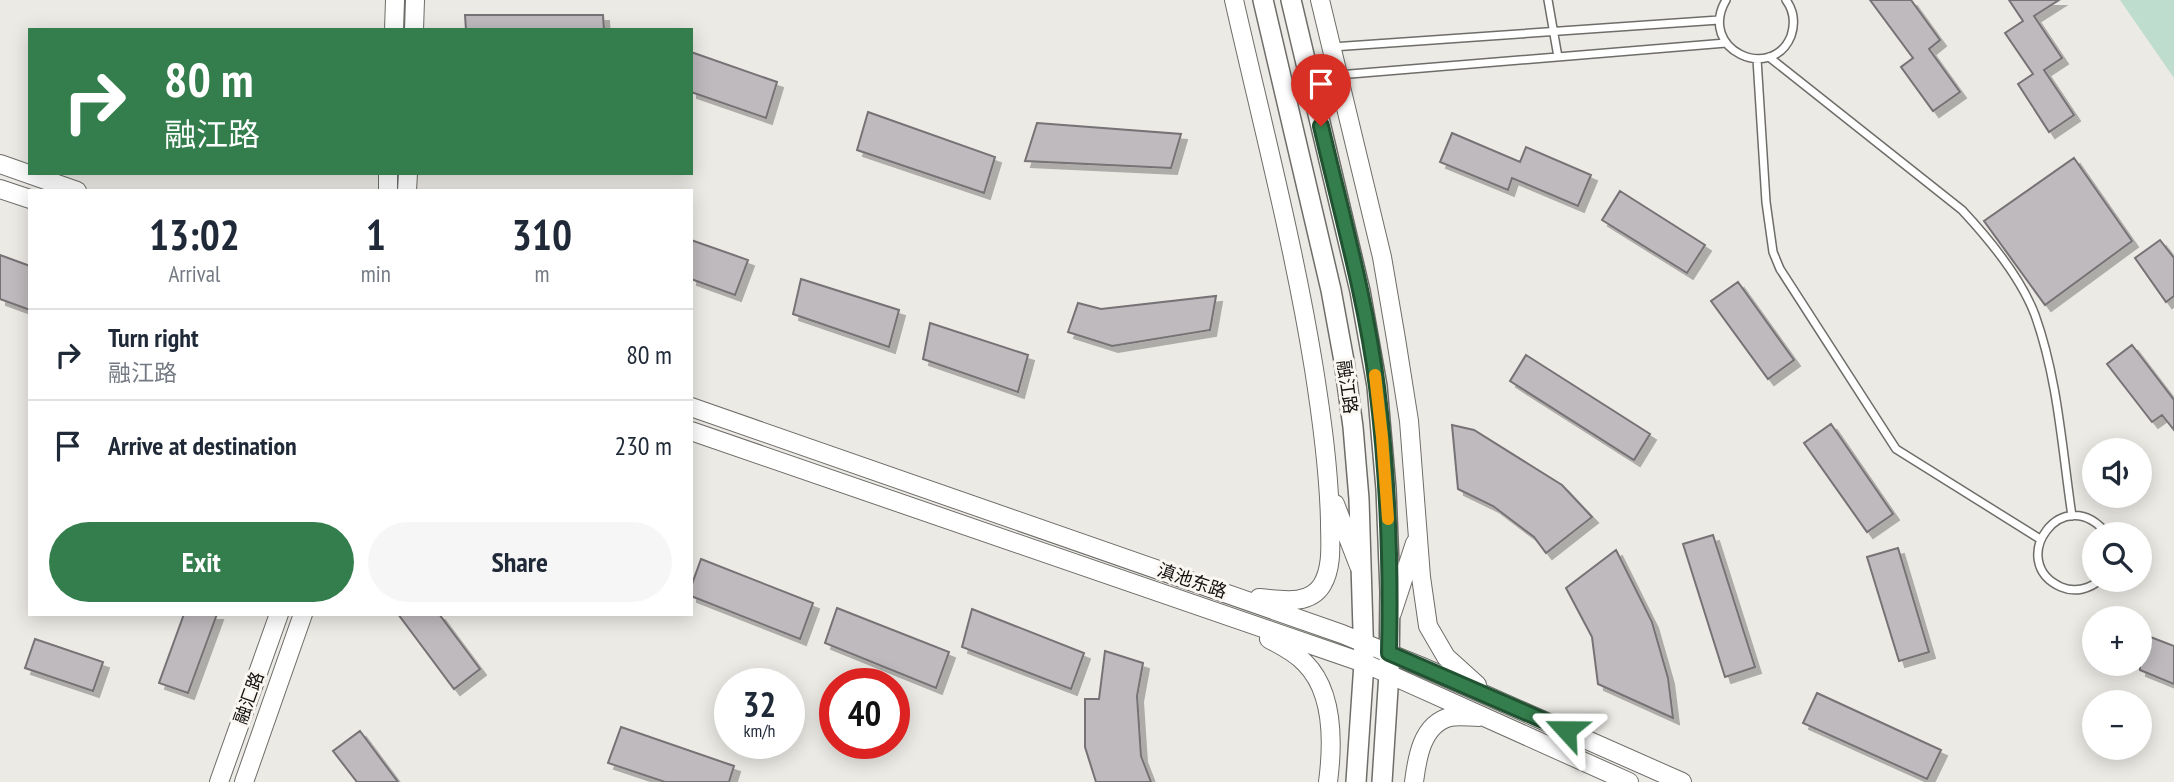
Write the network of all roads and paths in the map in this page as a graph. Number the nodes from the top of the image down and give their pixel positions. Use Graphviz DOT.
graph roads {
  1 [pos="395,0"];
  2 [pos="415,0"];
  3 [pos="1234,0"];
  4 [pos="1263,0"];
  5 [pos="1291,0"];
  6 [pos="1320,0"];
  7 [pos="1548,0"];
  8 [pos="1726,0"];
  9 [pos="1786,0"];
  10 [pos="1719,20"];
  11 [pos="394,28"];
  12 [pos="414,28"];
  13 [pos="1554,32"];
  14 [pos="1726,43"];
  15 [pos="1331,47"];
  16 [pos="1558,57"];
  17 [pos="1769,57"];
  18 [pos="1757,59"];
  19 [pos="1338,75"];
  20 [pos="0,164"];
  21 [pos="28,174"];
  22 [pos="31,175"];
  23 [pos="0,189"];
  24 [pos="71,189"];
  25 [pos="28,198"];
  26 [pos="693,408"];
  27 [pos="693,431"];
  28 [pos="1330,491"];
  29 [pos="2072,516"];
  30 [pos="2096,522"];
  31 [pos="1418,534"];
  32 [pos="2040,539"];
  33 [pos="1360,569"];
  34 [pos="2082,589"];
  35 [pos="1236,597"];
  36 [pos="1216,611"];
  37 [pos="278,616"];
  38 [pos="302,616"];
  39 [pos="1390,619"];
  40 [pos="1364,643"];
  41 [pos="1389,653"];
  42 [pos="1364,663"];
  43 [pos="1389,673"];
  44 [pos="1496,700"];
  45 [pos="1486,717"];
  46 [pos="1383,781"];
  47 [pos="219,782"];
  48 [pos="243,782"];
  49 [pos="1328,782"];
  50 [pos="1356,782"];
  51 [pos="1414,782"];
  52 [pos="1629,782"];
  53 [pos="1682,782"];
  1 -- 11 [label="street"];
  2 -- 12 [label="street"];
  3 -- 28 [label="street"];
  4 -- 33 [label="main road, 融江路"];
  5 -- 39 [label="main road, 融江路"];
  6 -- 15 [label="street"];
  7 -- 13 [label="lane"];
  8 -- 10 [label="lane"];
  9 -- 17 [label="lane"];
  10 -- 13 [label="lane"];
  10 -- 14 [label="lane"];
  13 -- 15 [label="lane"];
  13 -- 16 [label="lane"];
  14 -- 16 [label="lane"];
  14 -- 18 [label="lane"];
  15 -- 19 [label="street"];
  16 -- 19 [label="lane"];
  17 -- 18 [label="lane"];
  17 -- 29 [label="lane"];
  18 -- 32 [label="lane"];
  19 -- 31 [label="street"];
  20 -- 21 [label="street"];
  22 -- 24 [label="street"];
  23 -- 25 [label="street"];
  26 -- 35 [label="street, 滇池东路"];
  27 -- 36 [label="street, 滇池东路"];
  28 -- 33 [label="street"];
  28 -- 35 [label="street"];
  29 -- 30 [label="lane"];
  29 -- 32 [label="lane"];
  31 -- 39 [label="street"];
  31 -- 44 [label="street"];
  32 -- 34 [label="lane"];
  33 -- 40 [label="main road, 融江路"];
  35 -- 40 [label="street, 滇池东路"];
  36 -- 42 [label="street, 滇池东路"];
  36 -- 49 [label="street"];
  37 -- 47 [label="street, 融汇路"];
  38 -- 48 [label="street, 融汇路"];
  39 -- 41 [label="main road, 融江路"];
  40 -- 41 [label="street, 滇池东路"];
  40 -- 42 [label="main road, 融江路"];
  41 -- 43 [label="main road, 融江路"];
  41 -- 44 [label="street, 滇池东路"];
  42 -- 43 [label="street, 滇池东路"];
  42 -- 50 [label="main road, 融江路"];
  43 -- 45 [label="street, 滇池东路"];
  43 -- 46 [label="main road, 融江路"];
  44 -- 53 [label="street, 滇池东路"];
  45 -- 51 [label="street"];
  45 -- 52 [label="street, 滇池东路"];
}
